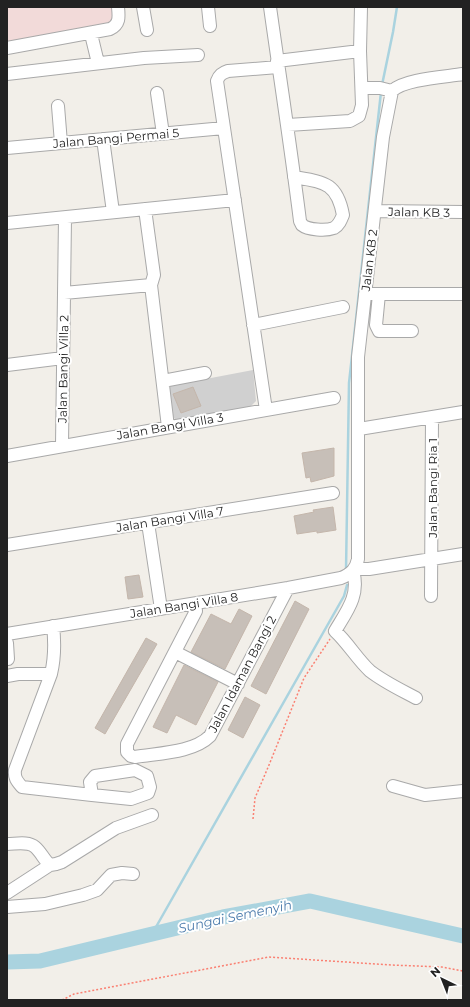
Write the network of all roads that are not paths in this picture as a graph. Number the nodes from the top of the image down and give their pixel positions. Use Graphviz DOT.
graph roads {
  1 [pos="118,7"];
  2 [pos="143,7"];
  3 [pos="208,7"];
  4 [pos="270,7"];
  5 [pos="361,7"];
  6 [pos="210,26"];
  7 [pos="147,30"];
  8 [pos="91,34"];
  9 [pos="7,48"];
  10 [pos="360,52"];
  11 [pos="198,55"];
  12 [pos="98,63"];
  13 [pos="278,64"];
  14 [pos="7,74"];
  15 [pos="463,74"];
  16 [pos="362,88"];
  17 [pos="386,89"];
  18 [pos="157,93"];
  19 [pos="58,106"];
  20 [pos="288,125"];
  21 [pos="224,128"];
  22 [pos="163,134"];
  23 [pos="103,139"];
  24 [pos="61,143"];
  25 [pos="7,148"];
  26 [pos="294,178"];
  27 [pos="235,200"];
  28 [pos="145,209"];
  29 [pos="375,211"];
  30 [pos="113,212"];
  31 [pos="463,212"];
  32 [pos="65,218"];
  33 [pos="7,223"];
  34 [pos="151,285"];
  35 [pos="64,293"];
  36 [pos="365,294"];
  37 [pos="379,294"];
  38 [pos="463,294"];
  39 [pos="344,307"];
  40 [pos="253,325"];
  41 [pos="412,331"];
  42 [pos="63,358"];
  43 [pos="7,366"];
  44 [pos="205,374"];
  45 [pos="163,381"];
  46 [pos="334,398"];
  47 [pos="266,410"];
  48 [pos="463,412"];
  49 [pos="432,417"];
  50 [pos="168,427"];
  51 [pos="359,430"];
  52 [pos="62,445"];
  53 [pos="7,456"];
  54 [pos="333,493"];
  55 [pos="148,523"];
  56 [pos="7,545"];
  57 [pos="463,554"];
  58 [pos="432,559"];
  59 [pos="355,568"];
  60 [pos="288,588"];
  61 [pos="432,596"];
  62 [pos="195,604"];
  63 [pos="161,609"];
  64 [pos="53,626"];
  65 [pos="7,634"];
  66 [pos="7,643"];
  67 [pos="175,652"];
  68 [pos="8,659"];
  69 [pos="51,674"];
  70 [pos="7,676"];
  71 [pos="238,684"];
  72 [pos="416,698"];
  73 [pos="393,786"];
  74 [pos="463,791"];
  75 [pos="92,795"];
  76 [pos="152,815"];
  77 [pos="7,844"];
  78 [pos="50,865"];
  79 [pos="133,874"];
  80 [pos="7,893"];
  81 [pos="7,907"];
  1 -- 8 [label="street"];
  2 -- 7 [label="street"];
  3 -- 6 [label="street"];
  4 -- 13 [label="street"];
  5 -- 10 [label="street"];
  8 -- 9 [label="street"];
  8 -- 12 [label="street"];
  10 -- 13 [label="street"];
  10 -- 16 [label="street"];
  11 -- 12 [label="street"];
  12 -- 14 [label="street"];
  13 -- 20 [label="street"];
  13 -- 21 [label="street"];
  15 -- 17 [label="street"];
  16 -- 17 [label="street"];
  16 -- 20 [label="street"];
  17 -- 29 [label="street, Jalan KB 2"];
  18 -- 22 [label="street"];
  19 -- 24 [label="street"];
  20 -- 26 [label="street"];
  21 -- 22 [label="street, Jalan Bangi Permai 5"];
  21 -- 27 [label="street"];
  22 -- 23 [label="street, Jalan Bangi Permai 5"];
  23 -- 24 [label="street, Jalan Bangi Permai 5"];
  23 -- 30 [label="street"];
  24 -- 25 [label="street, Jalan Bangi Permai 5"];
  26 -- 26 [label="street"];
  27 -- 28 [label="street"];
  27 -- 40 [label="street"];
  28 -- 30 [label="street"];
  28 -- 34 [label="street"];
  29 -- 31 [label="street, Jalan KB 3"];
  29 -- 36 [label="street, Jalan KB 2"];
  30 -- 32 [label="street"];
  32 -- 33 [label="street"];
  32 -- 35 [label="street, Jalan Bangi Villa 2"];
  34 -- 35 [label="street"];
  34 -- 45 [label="street"];
  35 -- 42 [label="street, Jalan Bangi Villa 2"];
  36 -- 37 [label="street"];
  36 -- 51 [label="street, Jalan KB 2"];
  37 -- 38 [label="street"];
  37 -- 41 [label="street"];
  39 -- 40 [label="street"];
  40 -- 47 [label="street"];
  42 -- 43 [label="street"];
  42 -- 52 [label="street, Jalan Bangi Villa 2"];
  44 -- 45 [label="street"];
  45 -- 50 [label="street"];
  46 -- 47 [label="street, Jalan Bangi Villa 3"];
  47 -- 50 [label="street, Jalan Bangi Villa 3"];
  48 -- 49 [label="street"];
  49 -- 51 [label="street"];
  49 -- 58 [label="street, Jalan Bangi Ria 1"];
  50 -- 52 [label="street, Jalan Bangi Villa 3"];
  51 -- 59 [label="street, Jalan KB 2"];
  52 -- 53 [label="street, Jalan Bangi Villa 3"];
  54 -- 55 [label="street, Jalan Bangi Villa 7"];
  55 -- 56 [label="street, Jalan Bangi Villa 7"];
  55 -- 63 [label="street"];
  57 -- 58 [label="street"];
  58 -- 59 [label="street"];
  58 -- 61 [label="street, Jalan Bangi Ria 1"];
  59 -- 60 [label="street, Jalan Bangi Villa 8"];
  59 -- 72 [label="street, Jalan KB 2"];
  60 -- 62 [label="street, Jalan Bangi Villa 8"];
  60 -- 71 [label="street, Jalan Idaman Bangi 2"];
  62 -- 63 [label="street, Jalan Bangi Villa 8"];
  62 -- 67 [label="street"];
  63 -- 64 [label="street, Jalan Bangi Villa 8"];
  64 -- 65 [label="street, Jalan Bangi Villa 8"];
  64 -- 69 [label="street"];
  66 -- 68 [label="street"];
  67 -- 71 [label="street"];
  67 -- 71 [label="street, Jalan Idaman Bangi 2"];
  69 -- 70 [label="street"];
  69 -- 75 [label="street"];
  73 -- 74 [label="street"];
  76 -- 78 [label="street"];
  77 -- 78 [label="street"];
  78 -- 80 [label="street"];
  79 -- 81 [label="street"];
}
